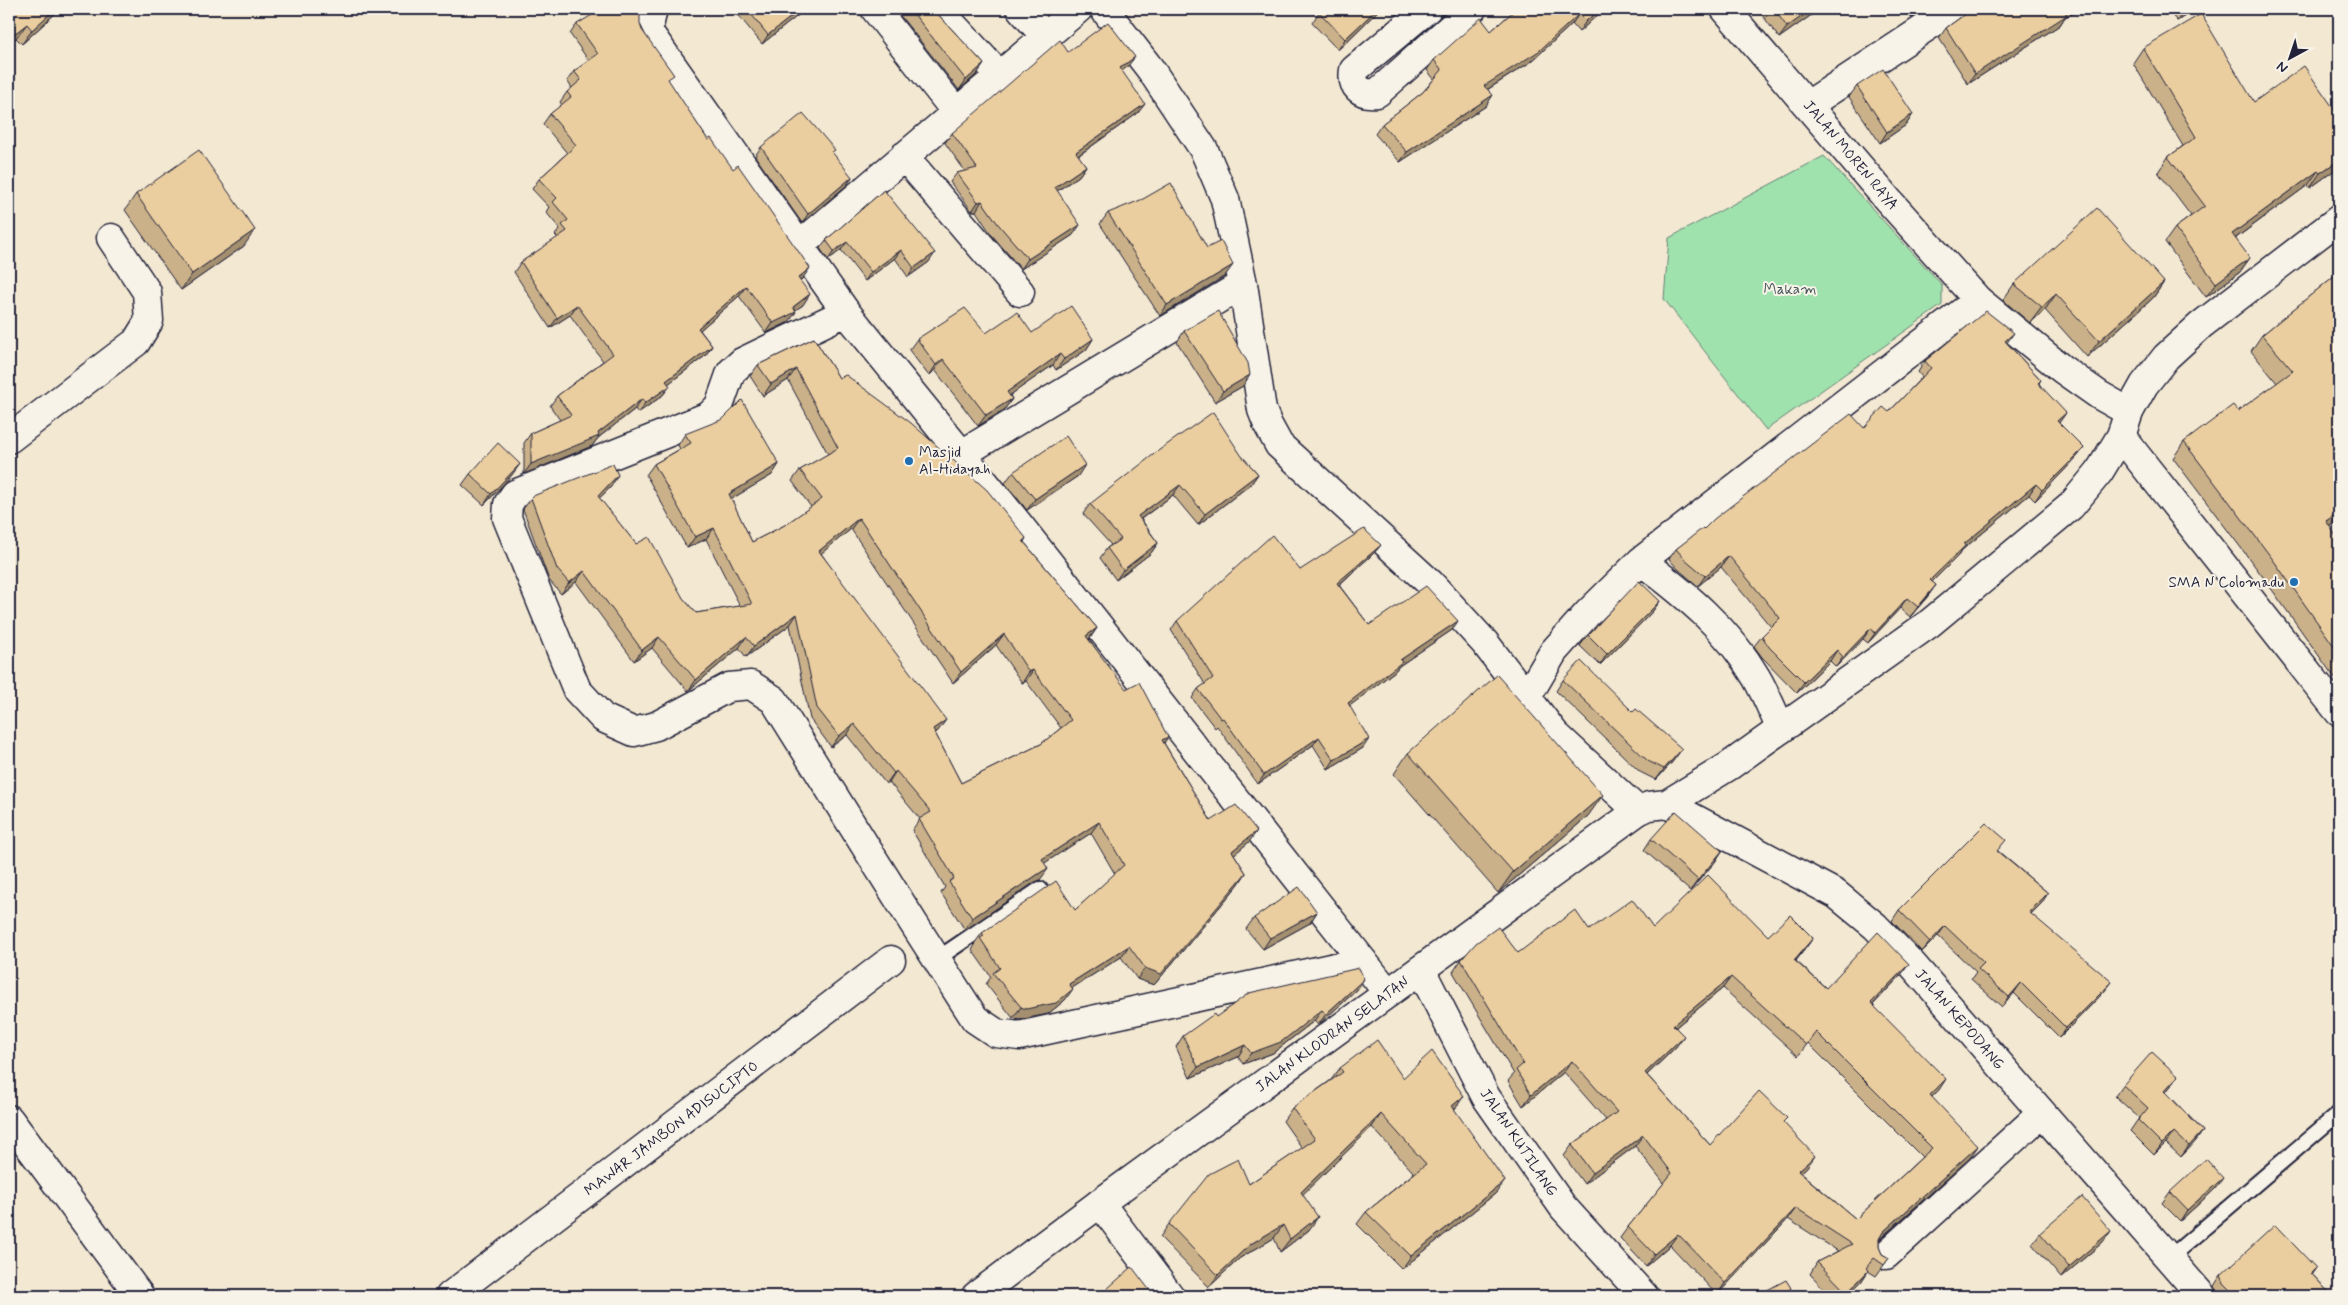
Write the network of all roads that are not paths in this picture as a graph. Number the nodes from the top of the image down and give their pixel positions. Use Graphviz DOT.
graph roads {
  1 [pos="653,9"];
  2 [pos="874,9"];
  3 [pos="938,9"];
  4 [pos="1021,9"];
  5 [pos="1078,9"];
  6 [pos="1104,9"];
  7 [pos="1427,9"];
  8 [pos="1472,9"];
  9 [pos="1725,9"];
  10 [pos="1954,9"];
  11 [pos="1045,36"];
  12 [pos="999,75"];
  13 [pos="1808,105"];
  14 [pos="956,112"];
  15 [pos="904,156"];
  16 [pos="2339,219"];
  17 [pos="110,238"];
  18 [pos="800,245"];
  19 [pos="1243,284"];
  20 [pos="1020,292"];
  21 [pos="1978,300"];
  22 [pos="846,312"];
  23 [pos="2125,424"];
  24 [pos="9,439"];
  25 [pos="962,454"];
  26 [pos="1641,561"];
  27 [pos="1532,689"];
  28 [pos="2339,712"];
  29 [pos="1781,729"];
  30 [pos="1667,804"];
  31 [pos="1638,811"];
  32 [pos="1040,889"];
  33 [pos="937,959"];
  34 [pos="891,960"];
  35 [pos="1363,961"];
  36 [pos="1421,970"];
  37 [pos="1388,993"];
  38 [pos="2042,1113"];
  39 [pos="2339,1113"];
  40 [pos="9,1119"];
  41 [pos="1100,1203"];
  42 [pos="1886,1256"];
  43 [pos="2169,1258"];
  44 [pos="140,1296"];
  45 [pos="450,1296"];
  46 [pos="976,1296"];
  47 [pos="1170,1296"];
  48 [pos="1644,1296"];
  49 [pos="2202,1296"];
  1 -- 18 [label="street"];
  2 -- 14 [label="street"];
  3 -- 12 [label="street"];
  4 -- 11 [label="street"];
  5 -- 11 [label="street"];
  6 -- 19 [label="street"];
  7 -- 8 [label="street"];
  9 -- 13 [label="street, JALAN MOREN RAYA"];
  10 -- 13 [label="street"];
  11 -- 12 [label="street"];
  12 -- 14 [label="street"];
  13 -- 21 [label="street, JALAN MOREN RAYA"];
  14 -- 15 [label="street"];
  15 -- 18 [label="street"];
  15 -- 20 [label="street"];
  16 -- 23 [label="street, JALAN KLODRAN SELATAN"];
  17 -- 24 [label="street"];
  18 -- 22 [label="street"];
  19 -- 25 [label="street"];
  19 -- 27 [label="street"];
  21 -- 23 [label="street, JALAN MOREN RAYA"];
  21 -- 26 [label="street"];
  22 -- 25 [label="street"];
  22 -- 33 [label="street"];
  23 -- 28 [label="street"];
  23 -- 29 [label="street, JALAN KLODRAN SELATAN"];
  25 -- 35 [label="street"];
  26 -- 27 [label="street"];
  26 -- 29 [label="street"];
  27 -- 31 [label="street"];
  29 -- 30 [label="street, JALAN KLODRAN SELATAN"];
  30 -- 31 [label="street, JALAN KLODRAN SELATAN"];
  30 -- 38 [label="street, JALAN KEPODANG"];
  31 -- 36 [label="street, JALAN KLODRAN SELATAN"];
  32 -- 33 [label="lane"];
  33 -- 35 [label="street"];
  34 -- 45 [label="street, MAWAR JAMBON ADISUCIPTO"];
  35 -- 37 [label="street"];
  36 -- 37 [label="street, JALAN KLODRAN SELATAN"];
  36 -- 48 [label="street, JALAN KUTILANG"];
  37 -- 41 [label="street, JALAN KLODRAN SELATAN"];
  38 -- 42 [label="street"];
  38 -- 43 [label="street, JALAN KEPODANG"];
  39 -- 43 [label="lane"];
  40 -- 44 [label="street"];
  41 -- 46 [label="street, JALAN KLODRAN SELATAN"];
  41 -- 47 [label="street"];
  43 -- 49 [label="street, JALAN KEPODANG"];
}
